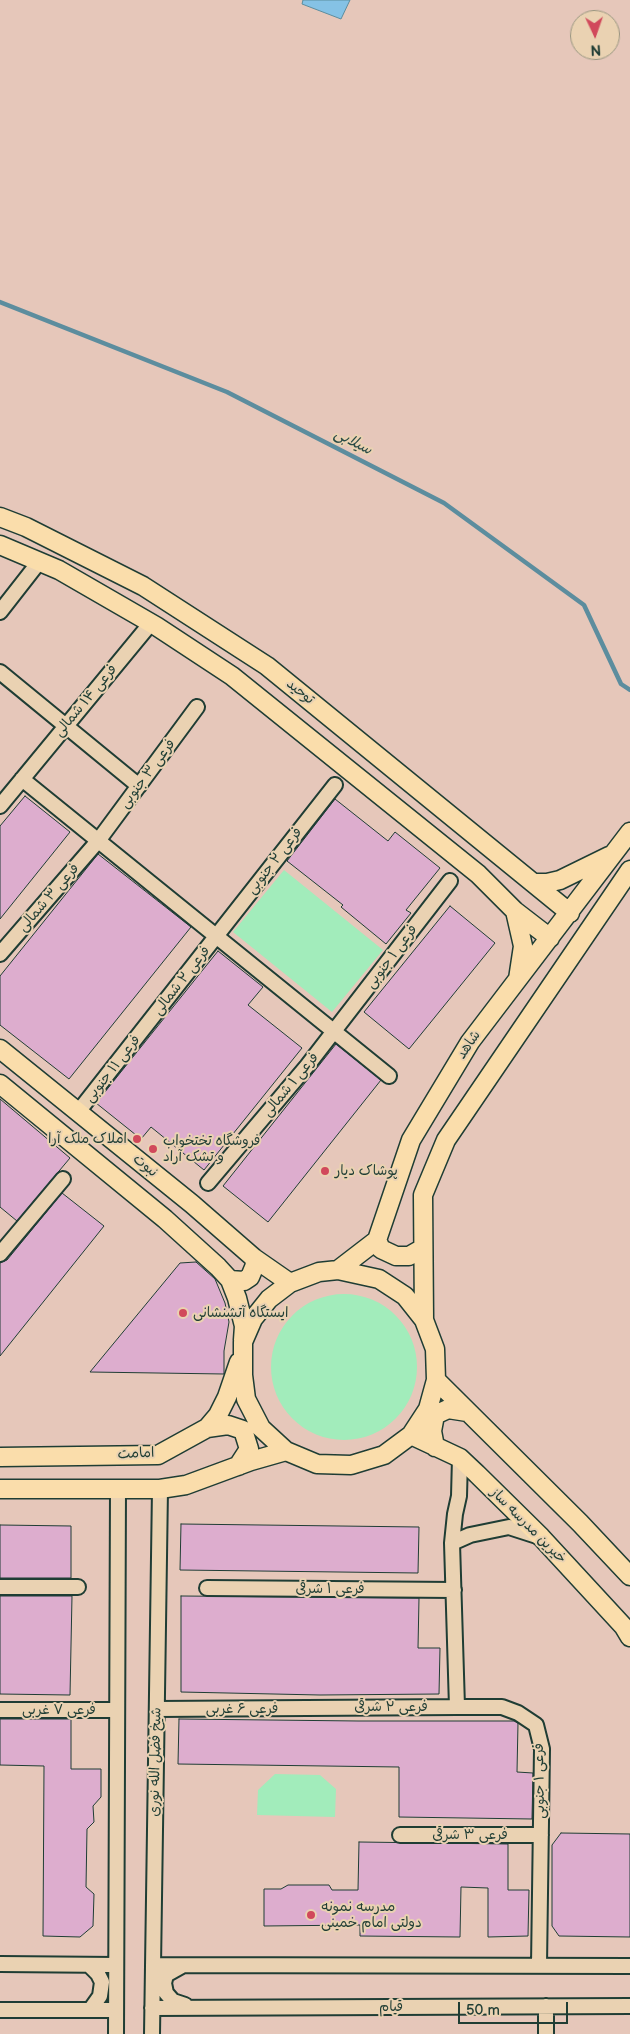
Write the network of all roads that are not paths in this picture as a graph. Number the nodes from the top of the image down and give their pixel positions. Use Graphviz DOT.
graph roads {
  1 [pos="0,517"];
  2 [pos="0,545"];
  3 [pos="39,562"];
  4 [pos="0,612"];
  5 [pos="151,623"];
  6 [pos="0,672"];
  7 [pos="198,708"];
  8 [pos="66,725"];
  9 [pos="22,779"];
  10 [pos="335,785"];
  11 [pos="139,786"];
  12 [pos="0,806"];
  13 [pos="630,832"];
  14 [pos="98,841"];
  15 [pos="614,853"];
  16 [pos="630,870"];
  17 [pos="450,881"];
  18 [pos="534,883"];
  19 [pos="515,910"];
  20 [pos="570,913"];
  21 [pos="217,937"];
  22 [pos="550,938"];
  23 [pos="0,954"];
  24 [pos="518,980"];
  25 [pos="148,1025"];
  26 [pos="334,1032"];
  27 [pos="0,1049"];
  28 [pos="389,1076"];
  29 [pos="0,1084"];
  30 [pos="78,1112"];
  31 [pos="63,1179"];
  32 [pos="208,1183"];
  33 [pos="377,1240"];
  34 [pos="423,1248"];
  35 [pos="0,1254"];
  36 [pos="254,1258"];
  37 [pos="338,1270"];
  38 [pos="230,1280"];
  39 [pos="290,1283"];
  40 [pos="424,1320"];
  41 [pos="243,1345"];
  42 [pos="436,1380"];
  43 [pos="468,1412"];
  44 [pos="207,1428"];
  45 [pos="411,1435"];
  46 [pos="435,1447"];
  47 [pos="286,1451"];
  48 [pos="0,1457"];
  49 [pos="460,1458"];
  50 [pos="238,1466"];
  51 [pos="0,1489"];
  52 [pos="118,1489"];
  53 [pos="160,1489"];
  54 [pos="541,1537"];
  55 [pos="452,1544"];
  56 [pos="630,1576"];
  57 [pos="78,1587"];
  58 [pos="0,1588"];
  59 [pos="207,1588"];
  60 [pos="454,1590"];
  61 [pos="630,1636"];
  62 [pos="457,1707"];
  63 [pos="326,1708"];
  64 [pos="157,1709"];
  65 [pos="0,1710"];
  66 [pos="117,1710"];
  67 [pos="400,1835"];
  68 [pos="541,1835"];
  69 [pos="0,1964"];
  70 [pos="89,1965"];
  71 [pos="116,1965"];
  72 [pos="154,1965"];
  73 [pos="183,1965"];
  74 [pos="539,1965"];
  75 [pos="630,1966"];
  76 [pos="188,2006"];
  77 [pos="546,2006"];
  78 [pos="630,2006"];
  79 [pos="152,2008"];
  80 [pos="0,2010"];
  81 [pos="90,2010"];
  82 [pos="116,2010"];
  83 [pos="116,2034"];
  84 [pos="152,2034"];
  85 [pos="546,2034"];
  1 -- 18 [label="main road, توحید"];
  2 -- 3 [label="main road"];
  3 -- 4 [label="street"];
  3 -- 5 [label="main road"];
  5 -- 8 [label="street, فرعی ۱۴ شمالی"];
  5 -- 19 [label="main road"];
  6 -- 8 [label="street"];
  7 -- 11 [label="street, فرعی ۳ جنوبی"];
  8 -- 9 [label="street, فرعی ۱۴ شمالی"];
  8 -- 11 [label="street"];
  9 -- 12 [label="street, فرعی ۱۴ شمالی"];
  9 -- 14 [label="street"];
  10 -- 21 [label="street, فرعی ۲ جنوبی"];
  11 -- 14 [label="street, فرعی ۳ جنوبی"];
  13 -- 15 [label="main road, شاهد"];
  14 -- 21 [label="street"];
  14 -- 23 [label="street, فرعی ۳ شمالی"];
  15 -- 18 [label="main road"];
  15 -- 20 [label="main road, شاهد"];
  16 -- 34 [label="main road"];
  17 -- 26 [label="street, فرعی ۱ جنوبی"];
  18 -- 20 [label="main road, توحید"];
  19 -- 22 [label="main road"];
  19 -- 24 [label="main road"];
  20 -- 22 [label="main road, شاهد"];
  21 -- 25 [label="street, فرعی ۲ شمالی"];
  21 -- 26 [label="street"];
  22 -- 24 [label="main road, شاهد"];
  24 -- 33 [label="main road, شاهد"];
  25 -- 30 [label="street, فرعی ۱۱ جنوبی"];
  26 -- 28 [label="street"];
  26 -- 32 [label="street, فرعی ۱ شمالی"];
  27 -- 30 [label="main road, نبوت"];
  29 -- 38 [label="main road, نبوت"];
  30 -- 36 [label="main road, نبوت"];
  31 -- 35 [label="street"];
  33 -- 34 [label="main road"];
  33 -- 37 [label="main road"];
  34 -- 40 [label="main road"];
  36 -- 38 [label="main road"];
  36 -- 39 [label="main road, نبوت"];
  37 -- 39 [label="main road, امامت"];
  37 -- 40 [label="main road"];
  38 -- 41 [label="main road, نبوت"];
  39 -- 41 [label="main road, امامت"];
  40 -- 42 [label="main road"];
  41 -- 44 [label="main road, امامت"];
  41 -- 47 [label="main road, نبوت"];
  42 -- 43 [label="main road"];
  42 -- 45 [label="main road"];
  43 -- 46 [label="main road"];
  43 -- 56 [label="main road"];
  44 -- 48 [label="main road, امامت"];
  44 -- 50 [label="main road"];
  45 -- 46 [label="main road, خیرین مدرسه ساز"];
  45 -- 47 [label="main road, نبوت"];
  46 -- 49 [label="main road, خیرین مدرسه ساز"];
  47 -- 50 [label="main road"];
  49 -- 54 [label="main road, خیرین مدرسه ساز"];
  49 -- 55 [label="street"];
  50 -- 53 [label="main road"];
  51 -- 52 [label="main road"];
  52 -- 53 [label="main road"];
  52 -- 66 [label="street"];
  53 -- 64 [label="street, شیخ فضل الله نوری"];
  54 -- 55 [label="street"];
  54 -- 61 [label="main road, خیرین مدرسه ساز"];
  55 -- 60 [label="street"];
  57 -- 58 [label="street"];
  59 -- 60 [label="street, فرعی ۱ شرقی"];
  60 -- 62 [label="street"];
  62 -- 63 [label="street, فرعی ۲ شرقی"];
  62 -- 68 [label="street, فرعی ۱ جنوبی"];
  63 -- 64 [label="street, فرعی ۶ غربی"];
  64 -- 72 [label="street, شیخ فضل الله نوری"];
  65 -- 66 [label="street, فرعی ۷ غربی"];
  66 -- 71 [label="street"];
  67 -- 68 [label="street, فرعی ۳ شرقی"];
  68 -- 74 [label="street, فرعی ۱ جنوبی"];
  69 -- 70 [label="street"];
  70 -- 71 [label="street"];
  70 -- 81 [label="street"];
  71 -- 82 [label="street"];
  72 -- 73 [label="street"];
  72 -- 79 [label="street, شیخ فضل الله نوری"];
  73 -- 74 [label="street"];
  73 -- 76 [label="street"];
  74 -- 75 [label="street"];
  76 -- 77 [label="street, قیام"];
  76 -- 79 [label="street, قیام"];
  77 -- 78 [label="street, قیام"];
  77 -- 85 [label="street"];
  79 -- 84 [label="street, شیخ فضل الله نوری"];
  80 -- 81 [label="street"];
  81 -- 82 [label="street"];
  82 -- 83 [label="street"];
}
